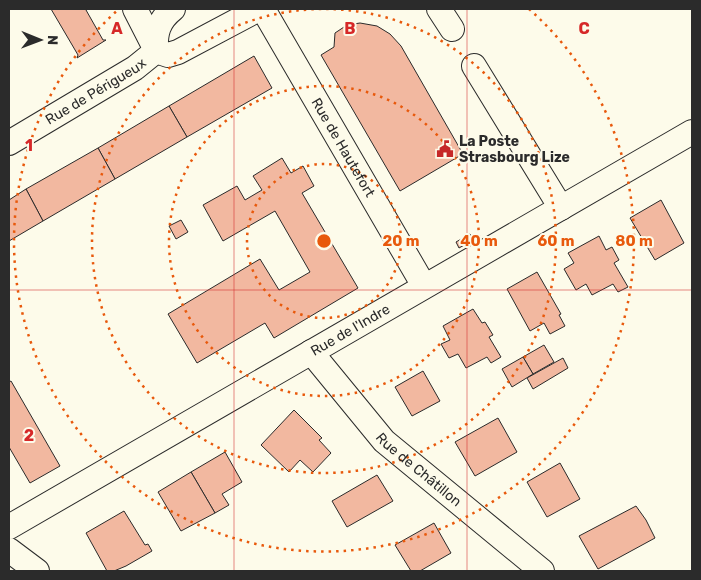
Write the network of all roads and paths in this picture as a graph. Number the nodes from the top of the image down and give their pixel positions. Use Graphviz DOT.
graph roads {
  1 [pos="134,9"];
  2 [pos="173,9"];
  3 [pos="259,9"];
  4 [pos="263,9"];
  5 [pos="439,9"];
  6 [pos="452,29"];
  7 [pos="156,51"];
  8 [pos="474,66"];
  9 [pos="692,132"];
  10 [pos="9,143"];
  11 [pos="561,208"];
  12 [pos="424,286"];
  13 [pos="311,352"];
  14 [pos="9,527"];
  15 [pos="9,550"];
  16 [pos="37,571"];
  17 [pos="542,571"];
  1 -- 7 [label="street"];
  2 -- 7 [label="street, Rue de Périgueux"];
  3 -- 7 [label="street, Rue de Périgueux"];
  4 -- 12 [label="street, Rue de Hautefort"];
  5 -- 6 [label="street"];
  7 -- 10 [label="street, Rue de Périgueux"];
  8 -- 11 [label="street"];
  9 -- 11 [label="street, Rue de l'Indre"];
  11 -- 12 [label="street, Rue de l'Indre"];
  12 -- 13 [label="street, Rue de l'Indre"];
  13 -- 14 [label="street, Rue de l'Indre"];
  13 -- 17 [label="street, Rue de Châtillon"];
  15 -- 16 [label="street"];
}
